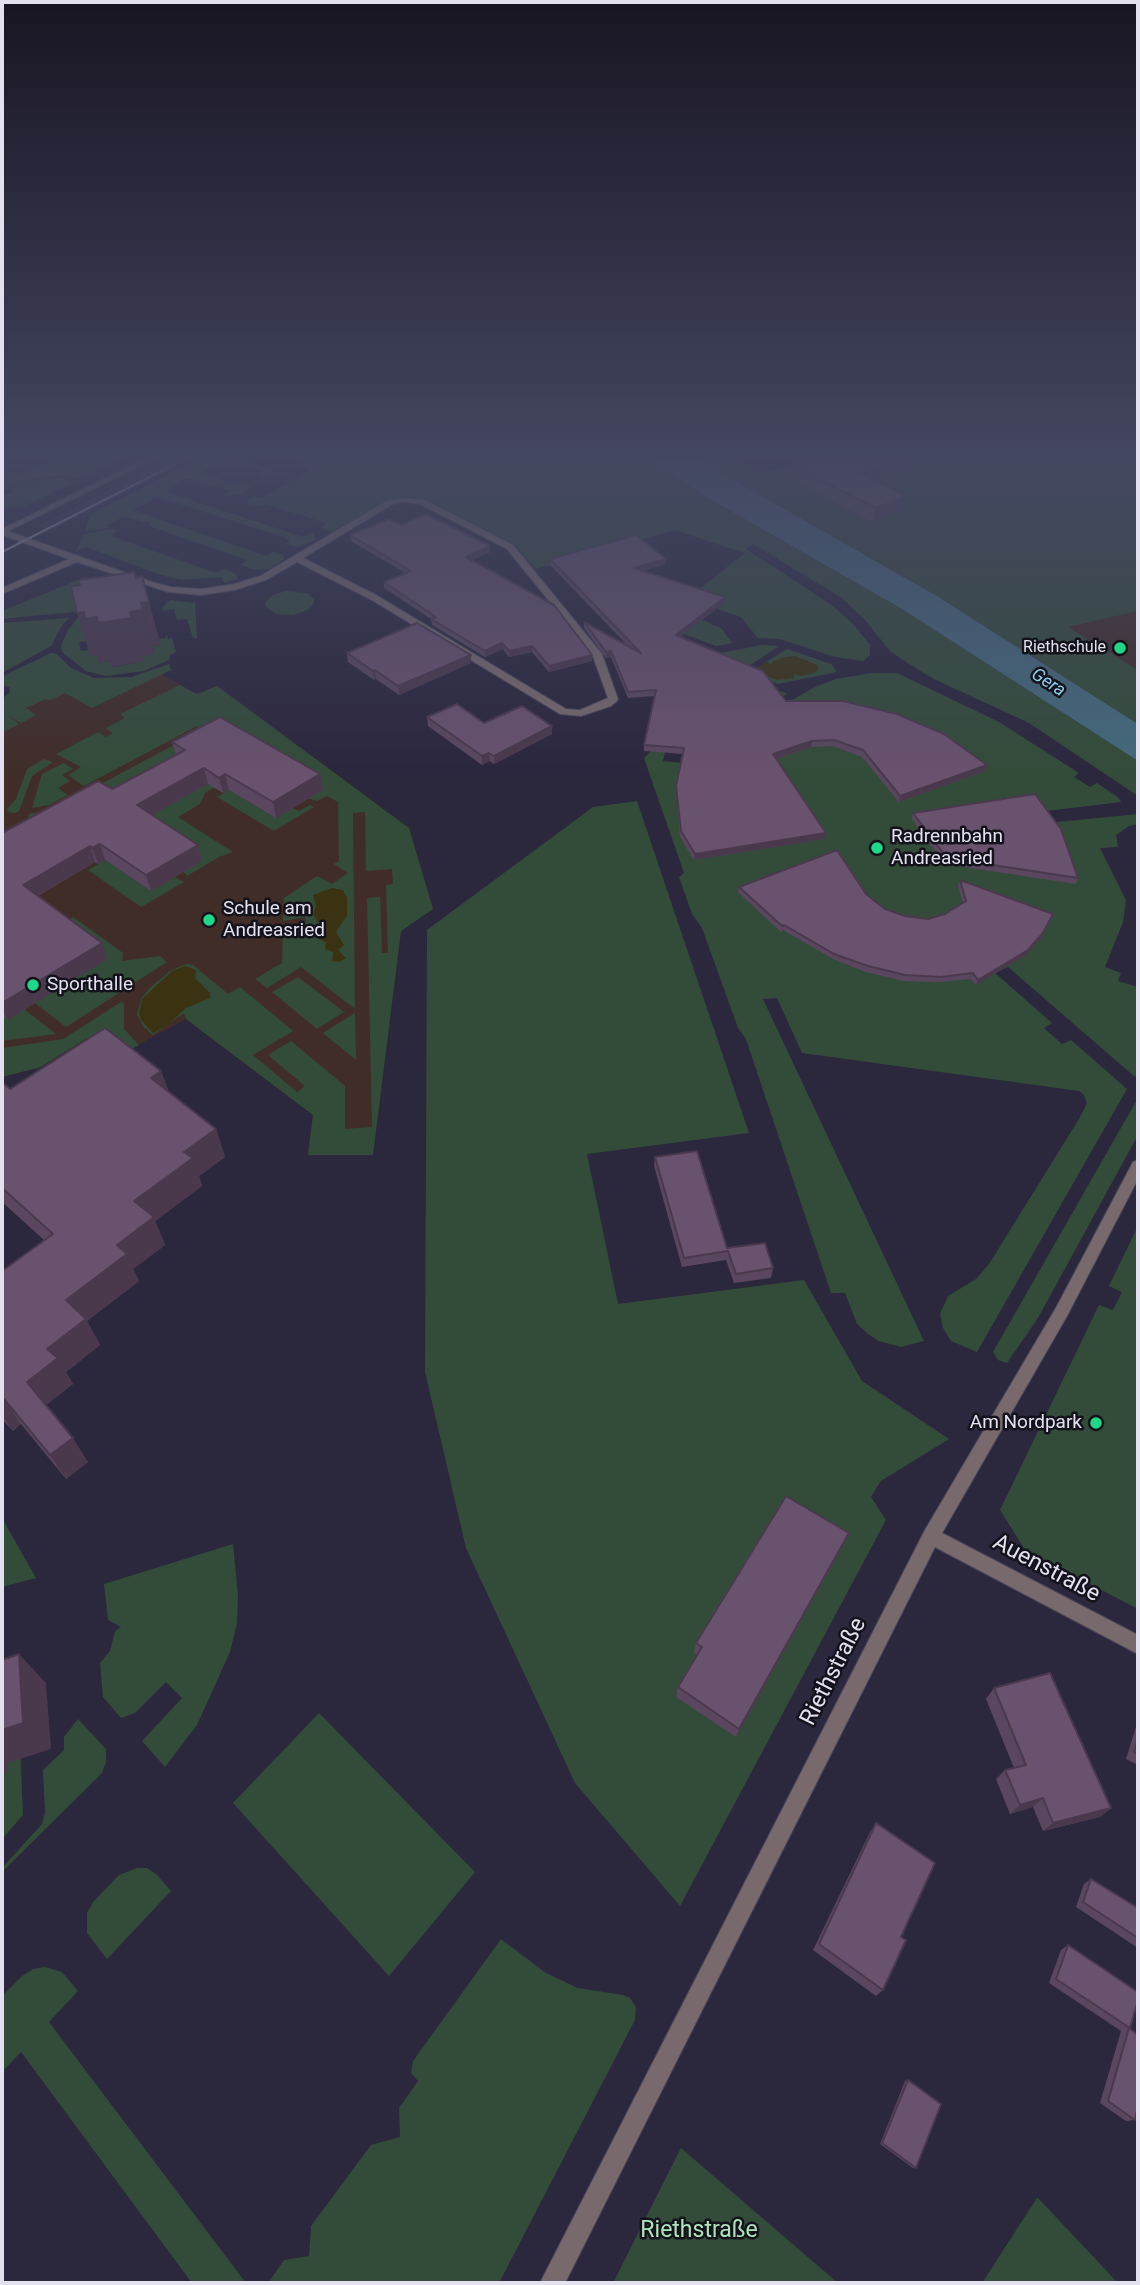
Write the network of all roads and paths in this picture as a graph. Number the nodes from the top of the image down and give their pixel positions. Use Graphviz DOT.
graph roads {
  1 [pos="70,562"];
  2 [pos="84,562"];
  3 [pos="290,562"];
  4 [pos="304,562"];
  5 [pos="523,562"];
  6 [pos="2,591"];
  7 [pos="1138,1166"];
  8 [pos="932,1536"];
  9 [pos="1138,1645"];
  10 [pos="552,2283"];
  1 -- 6 [label="street"];
  2 -- 3 [label="street"];
  4 -- 5 [label="street"];
  7 -- 8 [label="street, Riethstraße"];
  8 -- 9 [label="street, Auenstraße"];
  8 -- 10 [label="street, Riethstraße"];
}
